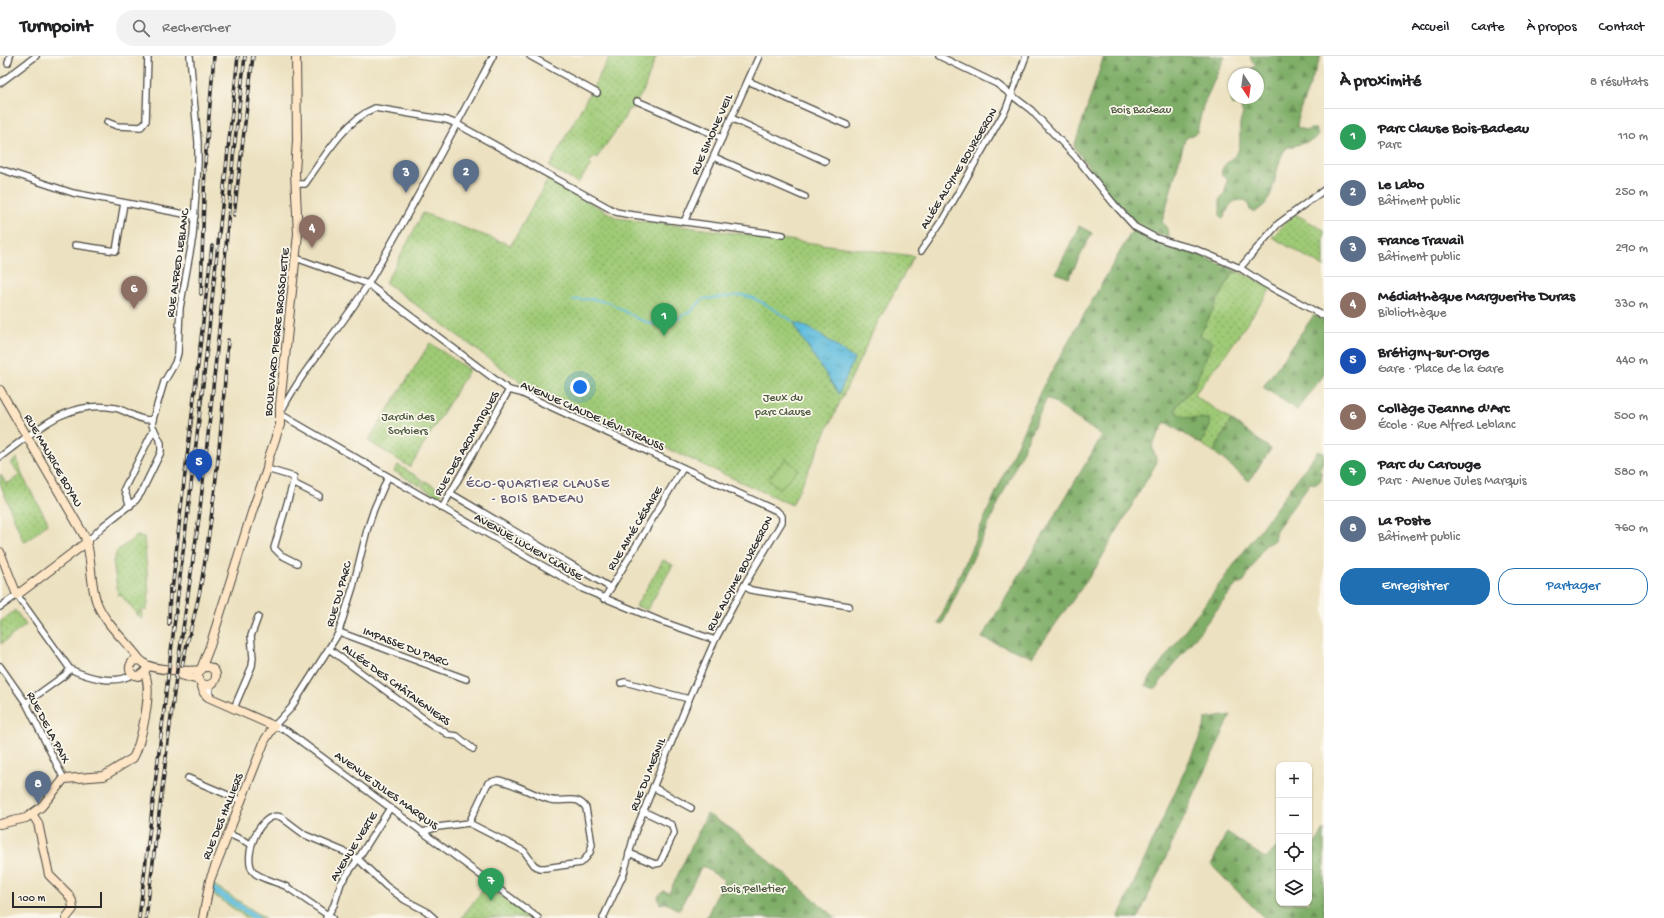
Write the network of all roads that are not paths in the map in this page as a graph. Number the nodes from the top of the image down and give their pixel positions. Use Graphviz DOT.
graph roads {
  1 [pos="10,56"];
  2 [pos="36,56"];
  3 [pos="148,56"];
  4 [pos="190,56"];
  5 [pos="296,56"];
  6 [pos="493,56"];
  7 [pos="530,56"];
  8 [pos="759,56"];
  9 [pos="939,56"];
  10 [pos="1026,56"];
  11 [pos="8,63"];
  12 [pos="748,81"];
  13 [pos="0,83"];
  14 [pos="597,93"];
  15 [pos="1012,94"];
  16 [pos="637,101"];
  17 [pos="731,118"];
  18 [pos="108,122"];
  19 [pos="457,124"];
  20 [pos="847,125"];
  21 [pos="722,138"];
  22 [pos="714,157"];
  23 [pos="825,161"];
  24 [pos="0,168"];
  25 [pos="295,184"];
  26 [pos="1324,190"];
  27 [pos="805,196"];
  28 [pos="124,203"];
  29 [pos="195,216"];
  30 [pos="684,222"];
  31 [pos="783,235"];
  32 [pos="75,245"];
  33 [pos="921,250"];
  34 [pos="296,258"];
  35 [pos="1240,268"];
  36 [pos="368,284"];
  37 [pos="1324,316"];
  38 [pos="0,390"];
  39 [pos="509,390"];
  40 [pos="280,414"];
  41 [pos="153,419"];
  42 [pos="154,429"];
  43 [pos="27,436"];
  44 [pos="0,456"];
  45 [pos="682,468"];
  46 [pos="267,469"];
  47 [pos="388,477"];
  48 [pos="294,482"];
  49 [pos="450,493"];
  50 [pos="319,496"];
  51 [pos="130,506"];
  52 [pos="442,508"];
  53 [pos="782,516"];
  54 [pos="87,542"];
  55 [pos="0,552"];
  56 [pos="297,563"];
  57 [pos="744,586"];
  58 [pos="611,588"];
  59 [pos="17,595"];
  60 [pos="604,599"];
  61 [pos="849,606"];
  62 [pos="0,607"];
  63 [pos="258,617"];
  64 [pos="339,632"];
  65 [pos="715,640"];
  66 [pos="329,649"];
  67 [pos="143,662"];
  68 [pos="0,666"];
  69 [pos="70,669"];
  70 [pos="201,670"];
  71 [pos="140,674"];
  72 [pos="466,679"];
  73 [pos="200,681"];
  74 [pos="621,683"];
  75 [pos="210,684"];
  76 [pos="211,698"];
  77 [pos="689,699"];
  78 [pos="26,703"];
  79 [pos="234,708"];
  80 [pos="274,726"];
  81 [pos="473,749"];
  82 [pos="188,778"];
  83 [pos="64,779"];
  84 [pos="653,787"];
  85 [pos="242,801"];
  86 [pos="390,808"];
  87 [pos="691,808"];
  88 [pos="643,811"];
  89 [pos="32,814"];
  90 [pos="469,823"];
  91 [pos="0,824"];
  92 [pos="423,832"];
  93 [pos="229,834"];
  94 [pos="251,844"];
  95 [pos="629,853"];
  96 [pos="358,860"];
  97 [pos="329,917"];
  98 [pos="66,918"];
  99 [pos="203,918"];
  100 [pos="434,918"];
  101 [pos="538,918"];
  102 [pos="603,918"];
  1 -- 11 [label="street"];
  2 -- 13 [label="street"];
  3 -- 18 [label="street"];
  4 -- 29 [label="street, RUE ALFRED LEBLANC"];
  5 -- 25 [label="main road, BOULEVARD PIERRE BROSSOLETTE"];
  6 -- 19 [label="street"];
  7 -- 14 [label="street"];
  8 -- 12 [label="street, RUE SIMONE VEIL"];
  9 -- 15 [label="street"];
  10 -- 15 [label="street, ALLÉE ALCYME BOURGERON"];
  12 -- 17 [label="street, RUE SIMONE VEIL"];
  12 -- 20 [label="street"];
  15 -- 33 [label="street, ALLÉE ALCYME BOURGERON"];
  15 -- 35 [label="street"];
  16 -- 21 [label="street"];
  17 -- 21 [label="street, RUE SIMONE VEIL"];
  17 -- 23 [label="street"];
  19 -- 25 [label="street"];
  19 -- 30 [label="street"];
  19 -- 36 [label="street"];
  21 -- 22 [label="street, RUE SIMONE VEIL"];
  22 -- 27 [label="street"];
  22 -- 30 [label="street, RUE SIMONE VEIL"];
  24 -- 28 [label="street"];
  25 -- 34 [label="main road, BOULEVARD PIERRE BROSSOLETTE"];
  26 -- 35 [label="street"];
  28 -- 29 [label="street"];
  28 -- 32 [label="street"];
  29 -- 41 [label="street, RUE ALFRED LEBLANC"];
  30 -- 31 [label="street"];
  34 -- 36 [label="street, AVENUE CLAUDE LÉVI-STRAUSS"];
  34 -- 40 [label="main road, BOULEVARD PIERRE BROSSOLETTE"];
  35 -- 37 [label="street"];
  36 -- 39 [label="street, AVENUE CLAUDE LÉVI-STRAUSS"];
  36 -- 40 [label="street"];
  38 -- 43 [label="main road, RUE MAURICE BOYAU"];
  39 -- 45 [label="street, AVENUE CLAUDE LÉVI-STRAUSS"];
  39 -- 49 [label="street, RUE DES AROMATIQUES"];
  40 -- 46 [label="main road, BOULEVARD PIERRE BROSSOLETTE"];
  40 -- 47 [label="street, AVENUE LUCIEN CLAUSE"];
  41 -- 42 [label="street"];
  41 -- 43 [label="street"];
  42 -- 51 [label="street"];
  42 -- 51 [label="street"];
  43 -- 44 [label="street"];
  43 -- 54 [label="main road, RUE MAURICE BOYAU"];
  45 -- 53 [label="street, AVENUE CLAUDE LÉVI-STRAUSS"];
  45 -- 58 [label="street, RUE AIMÉ CÉSAIRE"];
  46 -- 48 [label="street"];
  46 -- 70 [label="main road, BOULEVARD PIERRE BROSSOLETTE"];
  47 -- 52 [label="street, AVENUE LUCIEN CLAUSE"];
  47 -- 64 [label="street, RUE DU PARC"];
  48 -- 50 [label="street"];
  48 -- 56 [label="street"];
  49 -- 52 [label="street, RUE DES AROMATIQUES"];
  49 -- 58 [label="street"];
  51 -- 54 [label="street"];
  52 -- 60 [label="street, AVENUE LUCIEN CLAUSE"];
  53 -- 57 [label="street, RUE ALCYME BOURGERON"];
  54 -- 59 [label="main road"];
  54 -- 67 [label="main road, RUE MAURICE BOYAU"];
  55 -- 59 [label="main road"];
  57 -- 61 [label="street"];
  57 -- 65 [label="street, RUE ALCYME BOURGERON"];
  58 -- 60 [label="street, RUE AIMÉ CÉSAIRE"];
  59 -- 62 [label="street"];
  59 -- 69 [label="street"];
  60 -- 65 [label="street, AVENUE LUCIEN CLAUSE"];
  63 -- 79 [label="street"];
  64 -- 66 [label="street, RUE DU PARC"];
  64 -- 72 [label="street, IMPASSE DU PARC"];
  65 -- 77 [label="street, RUE DU MESNIL"];
  66 -- 80 [label="street, RUE DU PARC"];
  66 -- 81 [label="street, ALLÉE DES CHÂTAIGNIERS"];
  67 -- 70 [label="main road"];
  67 -- 71 [label="main road"];
  67 -- 71 [label="main road"];
  68 -- 78 [label="street, RUE DE LA PAIX"];
  69 -- 71 [label="street"];
  69 -- 78 [label="street"];
  70 -- 73 [label="main road"];
  70 -- 75 [label="main road"];
  71 -- 73 [label="main road"];
  71 -- 83 [label="main road"];
  73 -- 75 [label="main road"];
  73 -- 76 [label="main road"];
  74 -- 77 [label="street"];
  75 -- 76 [label="street"];
  76 -- 79 [label="main road, AVENUE JULES MARQUIS"];
  77 -- 84 [label="street, RUE DU MESNIL"];
  78 -- 83 [label="street, RUE DE LA PAIX"];
  79 -- 80 [label="main road, AVENUE JULES MARQUIS"];
  80 -- 85 [label="main road, RUE DES HALLIERS"];
  80 -- 86 [label="street, AVENUE JULES MARQUIS"];
  82 -- 85 [label="street"];
  83 -- 89 [label="main road"];
  84 -- 87 [label="street"];
  84 -- 88 [label="street, RUE DU MESNIL"];
  85 -- 93 [label="main road, RUE DES HALLIERS"];
  86 -- 92 [label="street, AVENUE JULES MARQUIS"];
  86 -- 96 [label="street, AVENUE VERTE"];
  88 -- 95 [label="street, RUE DU MESNIL"];
  88 -- 95 [label="street"];
  89 -- 91 [label="main road"];
  89 -- 98 [label="main road"];
  90 -- 90 [label="street"];
  90 -- 92 [label="street"];
  92 -- 101 [label="street, AVENUE JULES MARQUIS"];
  93 -- 94 [label="street"];
  93 -- 99 [label="main road, RUE DES HALLIERS"];
  94 -- 96 [label="street"];
  94 -- 97 [label="street"];
  95 -- 102 [label="street, RUE DU MESNIL"];
  96 -- 97 [label="street, AVENUE VERTE"];
  96 -- 100 [label="street"];
}
